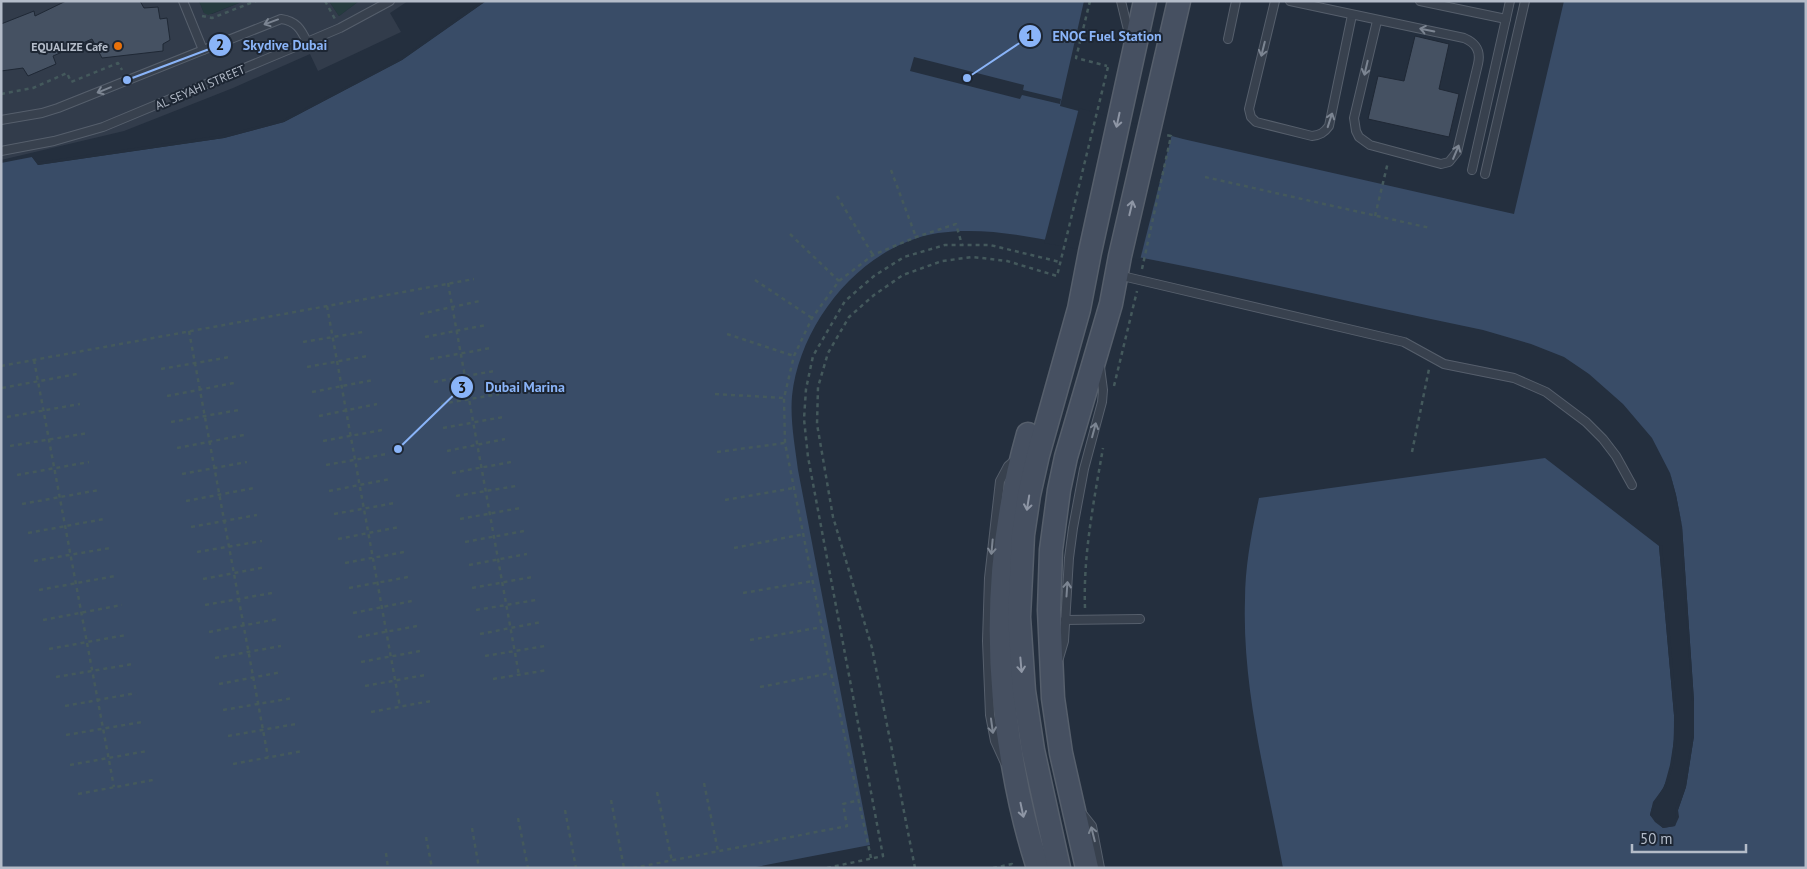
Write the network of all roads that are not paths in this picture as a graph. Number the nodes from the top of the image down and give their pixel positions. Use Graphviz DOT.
graph roads {
  1 [pos="183,1"];
  2 [pos="390,1"];
  3 [pos="1121,1"];
  4 [pos="1145,1"];
  5 [pos="1236,1"];
  6 [pos="1275,1"];
  7 [pos="1290,1"];
  8 [pos="1420,1"];
  9 [pos="1510,1"];
  10 [pos="1526,1"];
  11 [pos="1431,2"];
  12 [pos="1181,4"];
  13 [pos="1352,15"];
  14 [pos="1506,19"];
  15 [pos="1377,21"];
  16 [pos="1228,39"];
  17 [pos="307,42"];
  18 [pos="1134,49"];
  19 [pos="203,50"];
  20 [pos="1,120"];
  21 [pos="1,151"];
  22 [pos="1472,170"];
  23 [pos="1485,174"];
  24 [pos="1090,252"];
  25 [pos="1118,265"];
  26 [pos="1096,356"];
  27 [pos="1632,485"];
  28 [pos="1140,619"];
  29 [pos="1065,620"];
  30 [pos="1051,670"];
  31 [pos="1046,775"];
  32 [pos="1073,808"];
  33 [pos="1038,868"];
  34 [pos="1059,868"];
  35 [pos="1076,868"];
  36 [pos="1087,868"];
  37 [pos="1100,868"];
  1 -- 19 [label="lane"];
  2 -- 17 [label="lane, AL SEYAHI STREET"];
  3 -- 18 [label="lane"];
  4 -- 18 [label="street"];
  5 -- 16 [label="lane"];
  6 -- 13 [label="lane, one-way"];
  7 -- 13 [label="lane"];
  8 -- 11 [label="lane"];
  9 -- 14 [label="lane"];
  10 -- 23 [label="lane"];
  11 -- 14 [label="lane"];
  25 -- 12 [label="street, one-way"];
  13 -- 15 [label="lane"];
  14 -- 22 [label="lane"];
  15 -- 15 [label="lane, one-way"];
  17 -- 19 [label="lane, one-way"];
  17 -- 21 [label="lane, AL SEYAHI STREET"];
  18 -- 24 [label="street, one-way"];
  19 -- 20 [label="lane, one-way"];
  24 -- 31 [label="street, one-way"];
  24 -- 33 [label="street, one-way"];
  25 -- 26 [label="street"];
  25 -- 27 [label="lane"];
  25 -- 31 [label="street"];
  29 -- 26 [label="lane, one-way"];
  26 -- 30 [label="street"];
  28 -- 29 [label="lane"];
  29 -- 30 [label="lane"];
  30 -- 32 [label="street"];
  31 -- 34 [label="street"];
  31 -- 35 [label="street"];
  32 -- 36 [label="street"];
  37 -- 32 [label="lane, one-way"];
}
